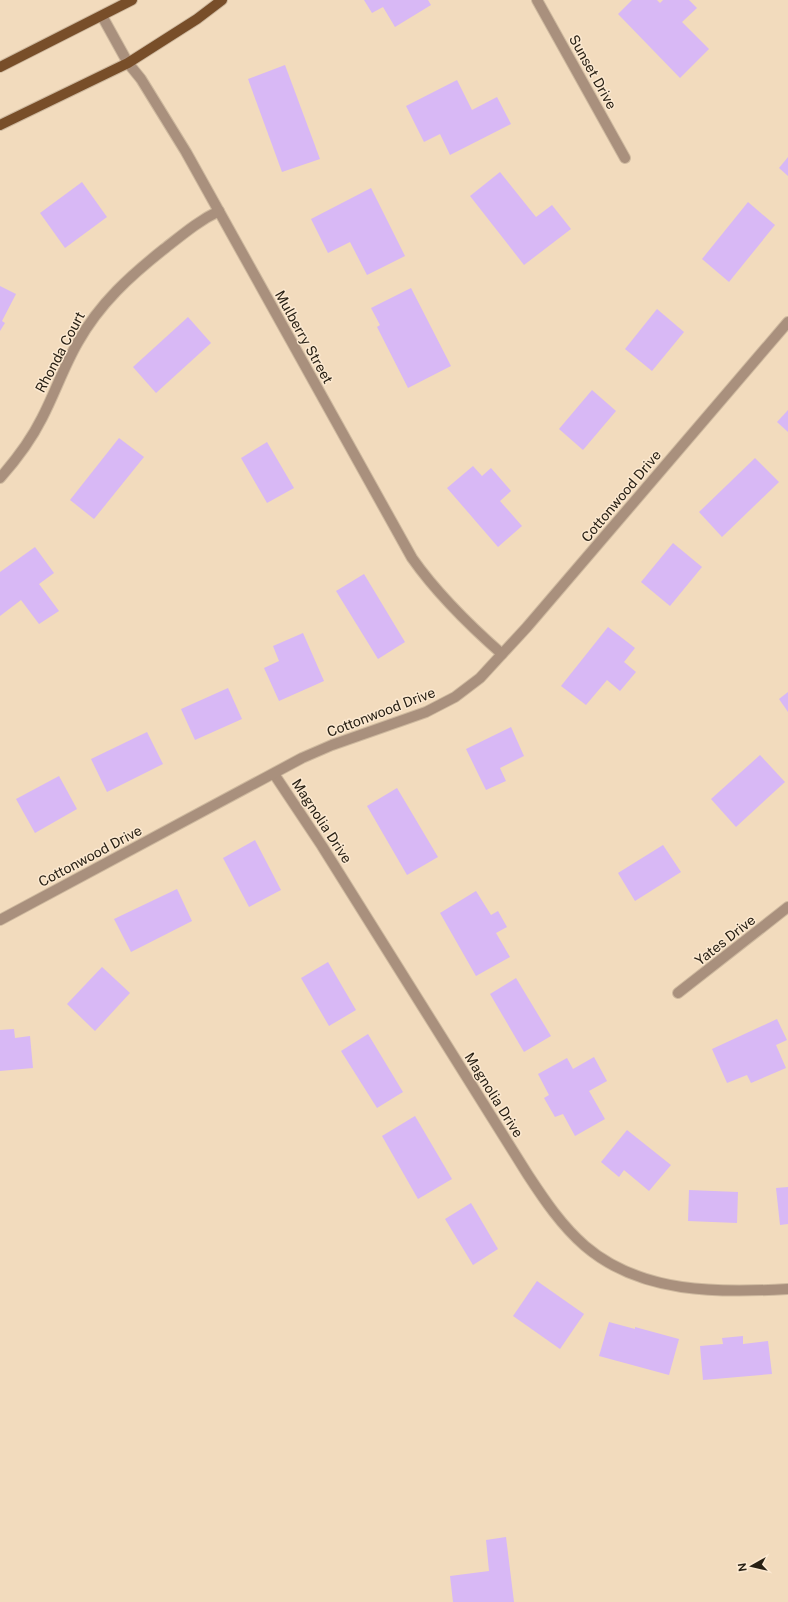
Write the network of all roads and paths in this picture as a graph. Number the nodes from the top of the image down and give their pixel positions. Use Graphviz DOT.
graph roads {
  1 [pos="222,0"];
  2 [pos="537,0"];
  3 [pos="127,1"];
  4 [pos="102,16"];
  5 [pos="128,63"];
  6 [pos="0,67"];
  7 [pos="0,125"];
  8 [pos="625,158"];
  9 [pos="219,211"];
  10 [pos="788,322"];
  11 [pos="0,478"];
  12 [pos="502,654"];
  13 [pos="274,774"];
  14 [pos="788,907"];
  15 [pos="0,920"];
  16 [pos="678,993"];
  17 [pos="788,1289"];
  1 -- 5 [label="main road"];
  2 -- 8 [label="street, Sunset Drive"];
  3 -- 4 [label="main road"];
  4 -- 5 [label="street, Mulberry Street"];
  4 -- 6 [label="main road"];
  5 -- 7 [label="main road"];
  5 -- 9 [label="street, Mulberry Street"];
  9 -- 11 [label="street, Rhonda Court"];
  9 -- 12 [label="street, Mulberry Street"];
  10 -- 12 [label="street, Cottonwood Drive"];
  12 -- 13 [label="street, Cottonwood Drive"];
  13 -- 15 [label="street, Cottonwood Drive"];
  13 -- 17 [label="street, Magnolia Drive"];
  14 -- 16 [label="street, Yates Drive"];
}
